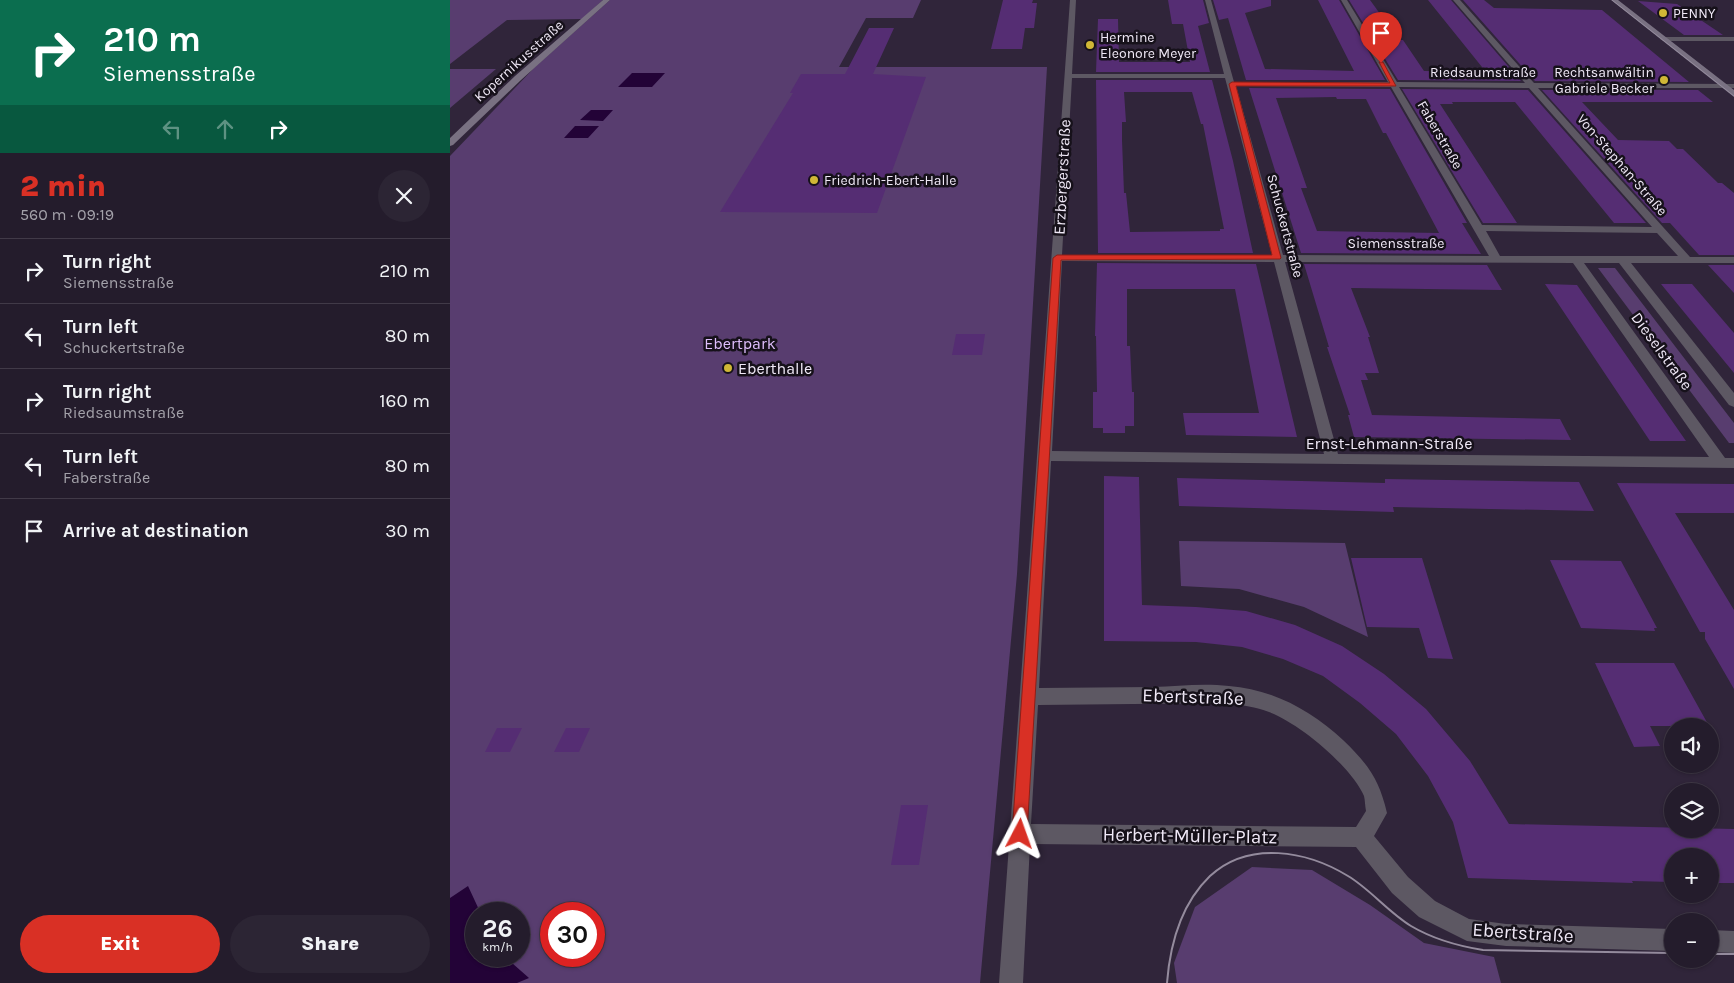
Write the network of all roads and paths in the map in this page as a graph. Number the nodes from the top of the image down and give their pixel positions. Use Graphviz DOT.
graph roads {
  1 [pos="606,0"];
  2 [pos="1074,0"];
  3 [pos="1208,0"];
  4 [pos="1344,0"];
  5 [pos="1456,0"];
  6 [pos="1614,0"];
  7 [pos="1664,39"];
  8 [pos="1734,39"];
  9 [pos="1068,76"];
  10 [pos="1231,80"];
  11 [pos="1394,85"];
  12 [pos="1533,86"];
  13 [pos="1724,86"];
  14 [pos="1734,86"];
  15 [pos="1734,94"];
  16 [pos="450,143"];
  17 [pos="1478,228"];
  18 [pos="1660,230"];
  19 [pos="1057,258"];
  20 [pos="1277,258"];
  21 [pos="1496,258"];
  22 [pos="1576,259"];
  23 [pos="1622,259"];
  24 [pos="1687,260"];
  25 [pos="1734,260"];
  26 [pos="1734,402"];
  27 [pos="1044,456"];
  28 [pos="1332,460"];
  29 [pos="1728,463"];
  30 [pos="1028,697"];
  31 [pos="1020,834"];
  32 [pos="1361,837"];
  33 [pos="1664,940"];
  34 [pos="1719,941"];
  35 [pos="1734,942"];
  36 [pos="1011,983"];
  1 -- 16 [label="street, Kopernikusstraße"];
  2 -- 9 [label="street, Erzbergerstraße"];
  3 -- 10 [label="street, Schuckertstraße"];
  4 -- 11 [label="street, Faberstraße"];
  5 -- 12 [label="street, Von-Stephan-Straße"];
  6 -- 7 [label="street"];
  7 -- 8 [label="street"];
  7 -- 13 [label="street"];
  9 -- 10 [label="street, Riedsaumstraße"];
  9 -- 19 [label="street, Erzbergerstraße"];
  10 -- 11 [label="street, Riedsaumstraße"];
  10 -- 20 [label="street, Schuckertstraße"];
  11 -- 12 [label="street, Riedsaumstraße"];
  11 -- 17 [label="street, Faberstraße"];
  12 -- 13 [label="street, Riedsaumstraße"];
  12 -- 18 [label="street, Von-Stephan-Straße"];
  13 -- 14 [label="street, Riedsaumstraße"];
  13 -- 15 [label="street"];
  17 -- 18 [label="street"];
  17 -- 21 [label="street, Faberstraße"];
  18 -- 24 [label="street, Von-Stephan-Straße"];
  19 -- 20 [label="street, Siemensstraße"];
  19 -- 27 [label="street, Erzbergerstraße"];
  20 -- 21 [label="street, Siemensstraße"];
  20 -- 28 [label="street, Schuckertstraße"];
  21 -- 22 [label="street, Siemensstraße"];
  22 -- 23 [label="street, Siemensstraße"];
  22 -- 29 [label="street, Dieselstraße"];
  23 -- 24 [label="street, Siemensstraße"];
  23 -- 26 [label="street, Dieselstraße"];
  24 -- 25 [label="street, Siemensstraße"];
  27 -- 28 [label="street, Ernst-Lehmann-Straße"];
  27 -- 30 [label="street, Erzbergerstraße"];
  28 -- 29 [label="street, Ernst-Lehmann-Straße"];
  30 -- 31 [label="street, Erzbergerstraße"];
  30 -- 32 [label="street, Ebertstraße"];
  31 -- 32 [label="street, Herbert-Müller-Platz"];
  31 -- 36 [label="street, Erzbergerstraße"];
  32 -- 33 [label="street, Ebertstraße"];
  34 -- 35 [label="street"];
}
